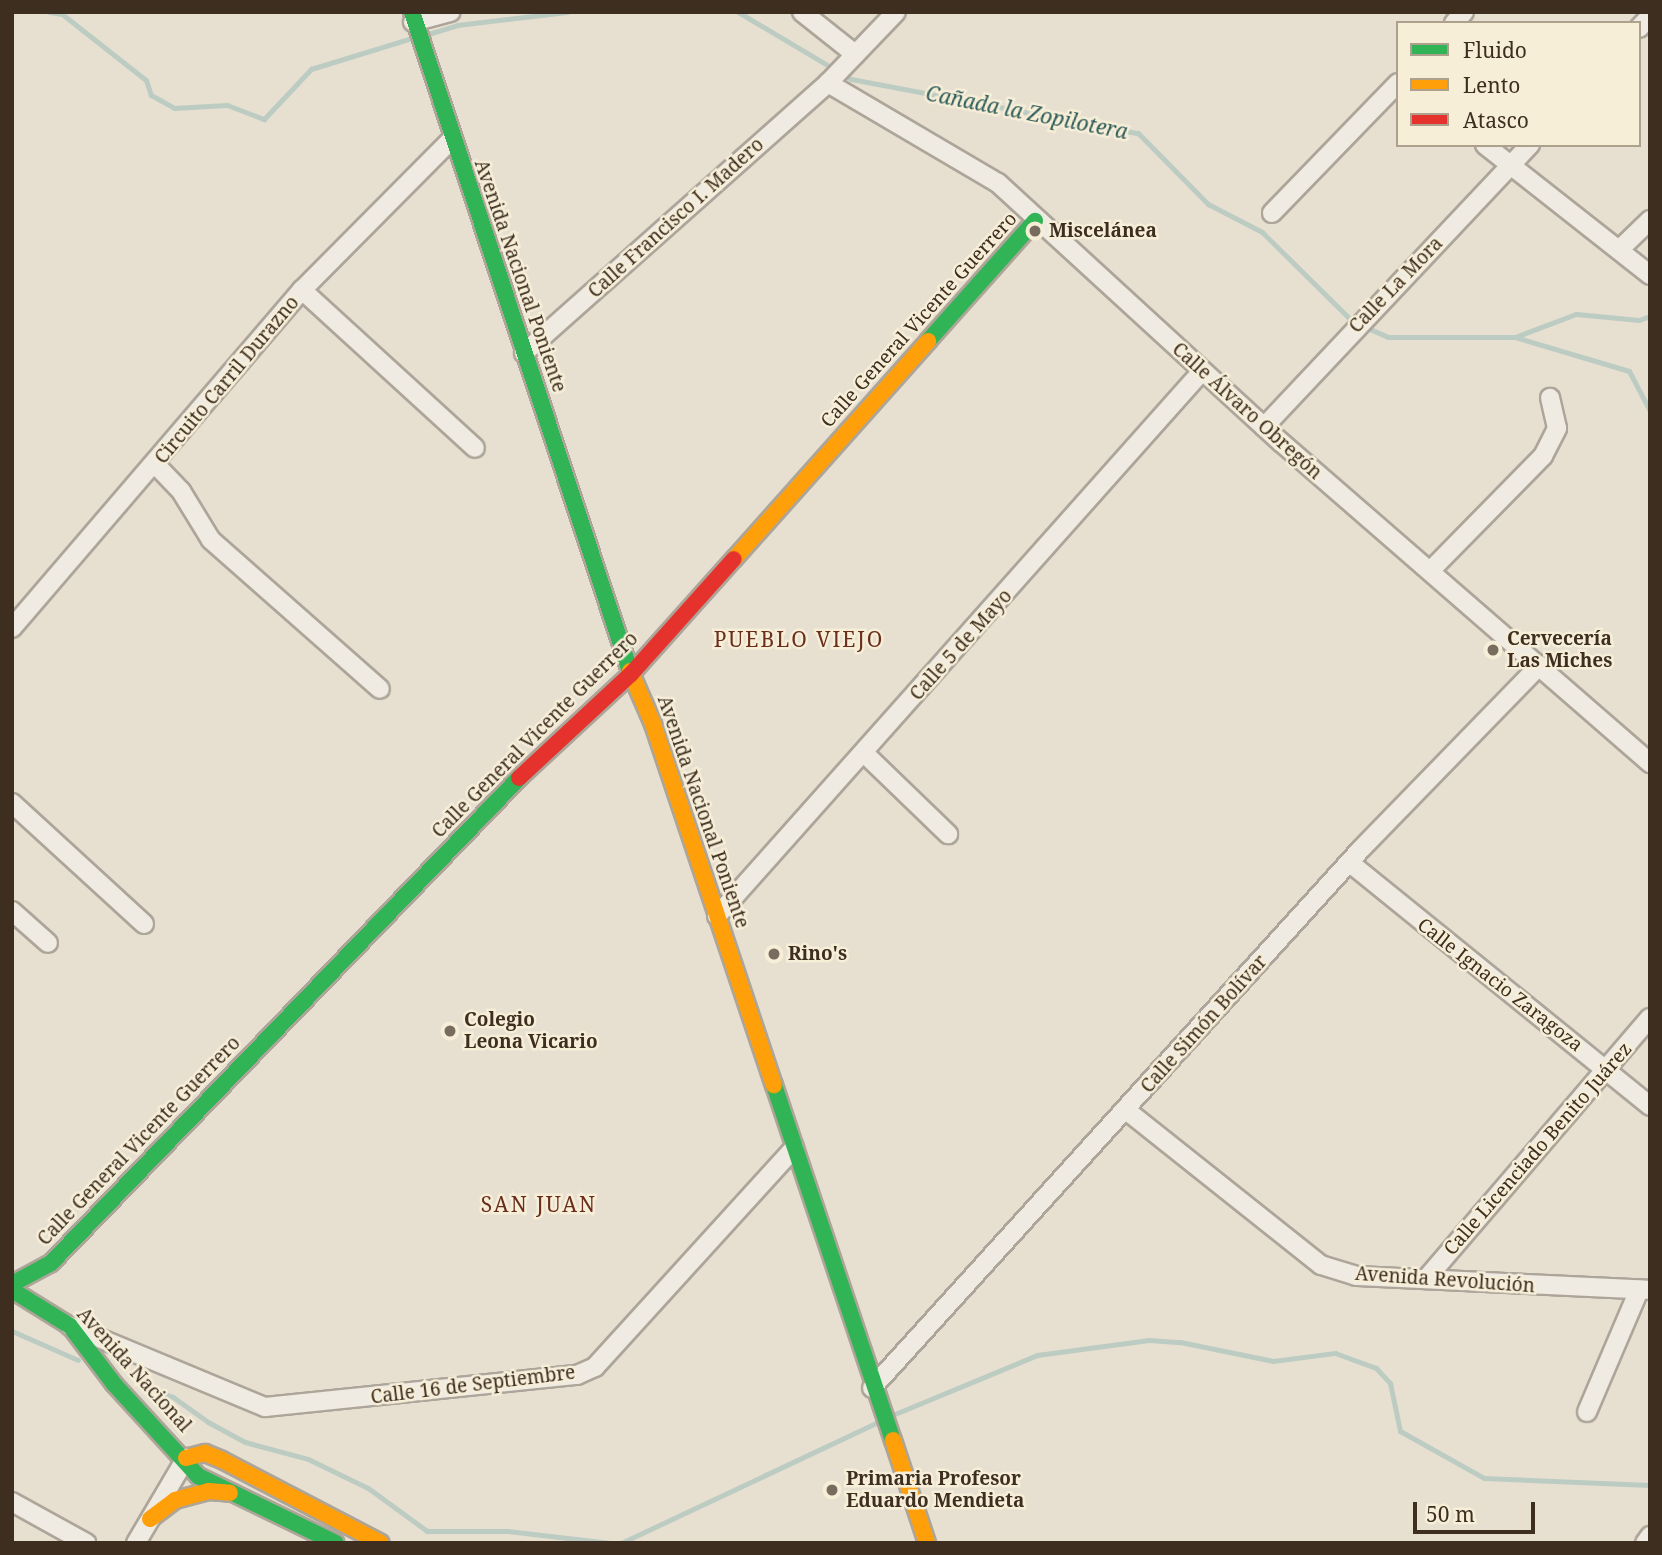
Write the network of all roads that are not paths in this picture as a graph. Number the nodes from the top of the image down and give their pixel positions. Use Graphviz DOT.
graph roads {
  1 [pos="451,12"];
  2 [pos="802,12"];
  3 [pos="896,12"];
  4 [pos="413,17"];
  5 [pos="855,54"];
  6 [pos="828,83"];
  7 [pos="1396,85"];
  8 [pos="451,140"];
  9 [pos="1487,147"];
  10 [pos="1528,147"];
  11 [pos="1511,166"];
  12 [pos="1272,213"];
  13 [pos="1650,220"];
  14 [pos="1035,221"];
  15 [pos="1620,249"];
  16 [pos="1650,275"];
  17 [pos="302,290"];
  18 [pos="524,353"];
  19 [pos="1202,371"];
  20 [pos="1550,398"];
  21 [pos="1264,427"];
  22 [pos="475,448"];
  23 [pos="156,465"];
  24 [pos="1431,570"];
  25 [pos="12,628"];
  26 [pos="1541,665"];
  27 [pos="631,674"];
  28 [pos="380,689"];
  29 [pos="864,753"];
  30 [pos="1650,763"];
  31 [pos="12,803"];
  32 [pos="948,834"];
  33 [pos="1350,863"];
  34 [pos="12,911"];
  35 [pos="717,916"];
  36 [pos="144,924"];
  37 [pos="48,943"];
  38 [pos="1650,1018"];
  39 [pos="1606,1068"];
  40 [pos="1650,1106"];
  41 [pos="1126,1110"];
  42 [pos="794,1148"];
  43 [pos="1426,1279"];
  44 [pos="12,1284"];
  45 [pos="12,1290"];
  46 [pos="1644,1290"];
  47 [pos="70,1325"];
  48 [pos="872,1388"];
  49 [pos="1587,1412"];
  50 [pos="186,1458"];
  51 [pos="236,1493"];
  52 [pos="12,1502"];
  53 [pos="150,1518"];
  54 [pos="1650,1536"];
  55 [pos="86,1543"];
  56 [pos="136,1543"];
  57 [pos="336,1543"];
  58 [pos="381,1543"];
  59 [pos="928,1543"];
  60 [pos="1645,1543"];
  1 -- 4 [label="street"];
  2 -- 5 [label="street"];
  3 -- 5 [label="street"];
  4 -- 8 [label="street, Avenida Nacional Poniente"];
  5 -- 6 [label="street, Calle Francisco I. Madero"];
  6 -- 14 [label="street, Calle Álvaro Obregón"];
  6 -- 18 [label="street, Calle Francisco I. Madero"];
  7 -- 12 [label="street"];
  8 -- 17 [label="street, Circuito Carril Durazno"];
  8 -- 18 [label="street, Avenida Nacional Poniente"];
  9 -- 11 [label="street"];
  10 -- 11 [label="street, Calle La Mora"];
  11 -- 15 [label="street"];
  11 -- 21 [label="street, Calle La Mora"];
  13 -- 15 [label="street"];
  14 -- 19 [label="street, Calle Álvaro Obregón"];
  14 -- 27 [label="street, Calle General Vicente Guerrero"];
  15 -- 16 [label="street"];
  17 -- 22 [label="street"];
  17 -- 23 [label="street, Circuito Carril Durazno"];
  18 -- 27 [label="street, Avenida Nacional Poniente"];
  19 -- 21 [label="street, Calle Álvaro Obregón"];
  19 -- 29 [label="street, Calle 5 de Mayo"];
  20 -- 24 [label="street"];
  21 -- 24 [label="street, Calle Álvaro Obregón"];
  23 -- 25 [label="street, Circuito Carril Durazno"];
  23 -- 28 [label="street"];
  24 -- 26 [label="street, Calle Álvaro Obregón"];
  26 -- 30 [label="street, Calle Álvaro Obregón"];
  26 -- 33 [label="street, Calle Simón Bolívar"];
  27 -- 35 [label="street, Avenida Nacional Poniente"];
  27 -- 44 [label="street, Calle General Vicente Guerrero"];
  29 -- 32 [label="street"];
  29 -- 35 [label="street, Calle 5 de Mayo"];
  31 -- 36 [label="street"];
  33 -- 39 [label="street, Calle Ignacio Zaragoza"];
  33 -- 41 [label="street, Calle Simón Bolívar"];
  34 -- 37 [label="street"];
  35 -- 42 [label="street, Avenida Nacional Poniente"];
  38 -- 39 [label="street, Calle Licenciado Benito Juárez"];
  39 -- 40 [label="street, Calle Ignacio Zaragoza"];
  39 -- 43 [label="street, Calle Licenciado Benito Juárez"];
  41 -- 43 [label="street, Avenida Revolución"];
  41 -- 48 [label="street, Calle Simón Bolívar"];
  42 -- 47 [label="street, Calle 16 de Septiembre"];
  42 -- 48 [label="street, Avenida Nacional Poniente"];
  43 -- 46 [label="street, Avenida Revolución"];
  45 -- 47 [label="street, Avenida Nacional"];
  46 -- 49 [label="street"];
  47 -- 50 [label="street, Avenida Nacional"];
  48 -- 59 [label="street, Avenida Nacional Poniente"];
  50 -- 51 [label="street, Avenida Nacional"];
  50 -- 53 [label="street"];
  50 -- 58 [label="street, Avenida Nacional"];
  51 -- 53 [label="street"];
  51 -- 57 [label="street, Avenida Nacional"];
  52 -- 55 [label="street"];
  53 -- 56 [label="street"];
  54 -- 60 [label="street"];
}
